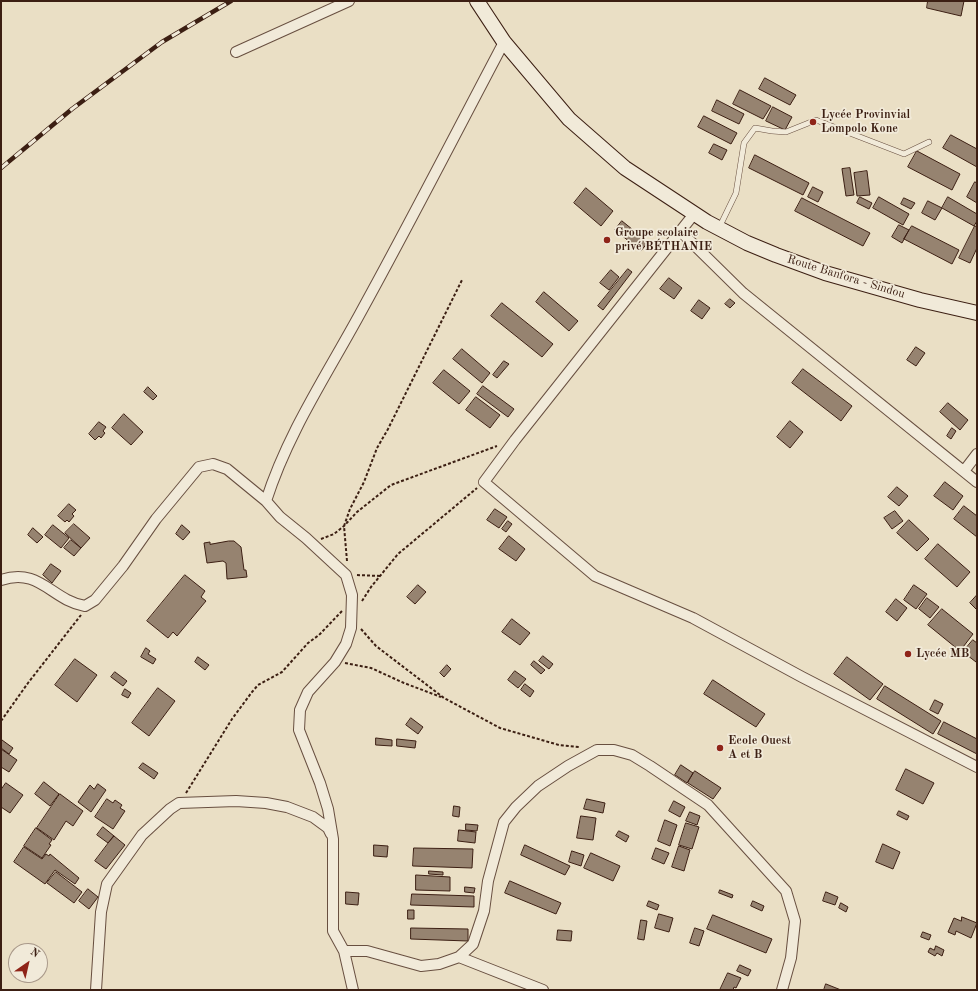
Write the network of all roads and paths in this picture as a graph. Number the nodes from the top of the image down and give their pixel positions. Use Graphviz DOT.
graph roads {
  1 [pos="349,1"];
  2 [pos="477,1"];
  3 [pos="504,42"];
  4 [pos="236,52"];
  5 [pos="929,142"];
  6 [pos="694,214"];
  7 [pos="719,229"];
  8 [pos="680,231"];
  9 [pos="462,280"];
  10 [pos="977,314"];
  11 [pos="515,440"];
  12 [pos="977,454"];
  13 [pos="964,471"];
  14 [pos="484,482"];
  15 [pos="977,482"];
  16 [pos="266,501"];
  17 [pos="344,526"];
  18 [pos="306,538"];
  19 [pos="346,575"];
  20 [pos="380,576"];
  21 [pos="1,580"];
  22 [pos="352,595"];
  23 [pos="82,614"];
  24 [pos="352,617"];
  25 [pos="335,662"];
  26 [pos="444,698"];
  27 [pos="1,721"];
  28 [pos="597,750"];
  29 [pos="977,767"];
  30 [pos="179,803"];
  31 [pos="333,839"];
  32 [pos="344,951"];
  33 [pos="459,957"];
  34 [pos="96,990"];
  35 [pos="353,990"];
  36 [pos="543,990"];
  37 [pos="782,990"];
  1 -- 4 [label="street"];
  2 -- 3 [label="main road, Route Banfora - Sindou"];
  3 -- 6 [label="main road, Route Banfora - Sindou"];
  3 -- 16 [label="street"];
  5 -- 7 [label="lane"];
  6 -- 7 [label="main road, Route Banfora - Sindou"];
  6 -- 8 [label="street"];
  7 -- 10 [label="main road, Route Banfora - Sindou"];
  8 -- 11 [label="street"];
  8 -- 13 [label="street"];
  9 -- 17 [label="path"];
  11 -- 14 [label="street"];
  11 -- 17 [label="path"];
  12 -- 13 [label="street"];
  13 -- 15 [label="street"];
  14 -- 20 [label="path"];
  14 -- 29 [label="street"];
  16 -- 18 [label="street"];
  16 -- 21 [label="street"];
  17 -- 18 [label="path"];
  17 -- 19 [label="path"];
  18 -- 19 [label="street"];
  19 -- 20 [label="path"];
  19 -- 22 [label="street"];
  20 -- 24 [label="path"];
  22 -- 24 [label="street"];
  22 -- 30 [label="path"];
  23 -- 27 [label="path"];
  24 -- 25 [label="street"];
  24 -- 26 [label="path"];
  25 -- 26 [label="path"];
  25 -- 31 [label="street"];
  26 -- 28 [label="path"];
  28 -- 33 [label="street"];
  28 -- 37 [label="street"];
  30 -- 31 [label="street"];
  30 -- 34 [label="street"];
  31 -- 32 [label="street"];
  32 -- 33 [label="street"];
  32 -- 35 [label="street"];
  33 -- 36 [label="street"];
}
